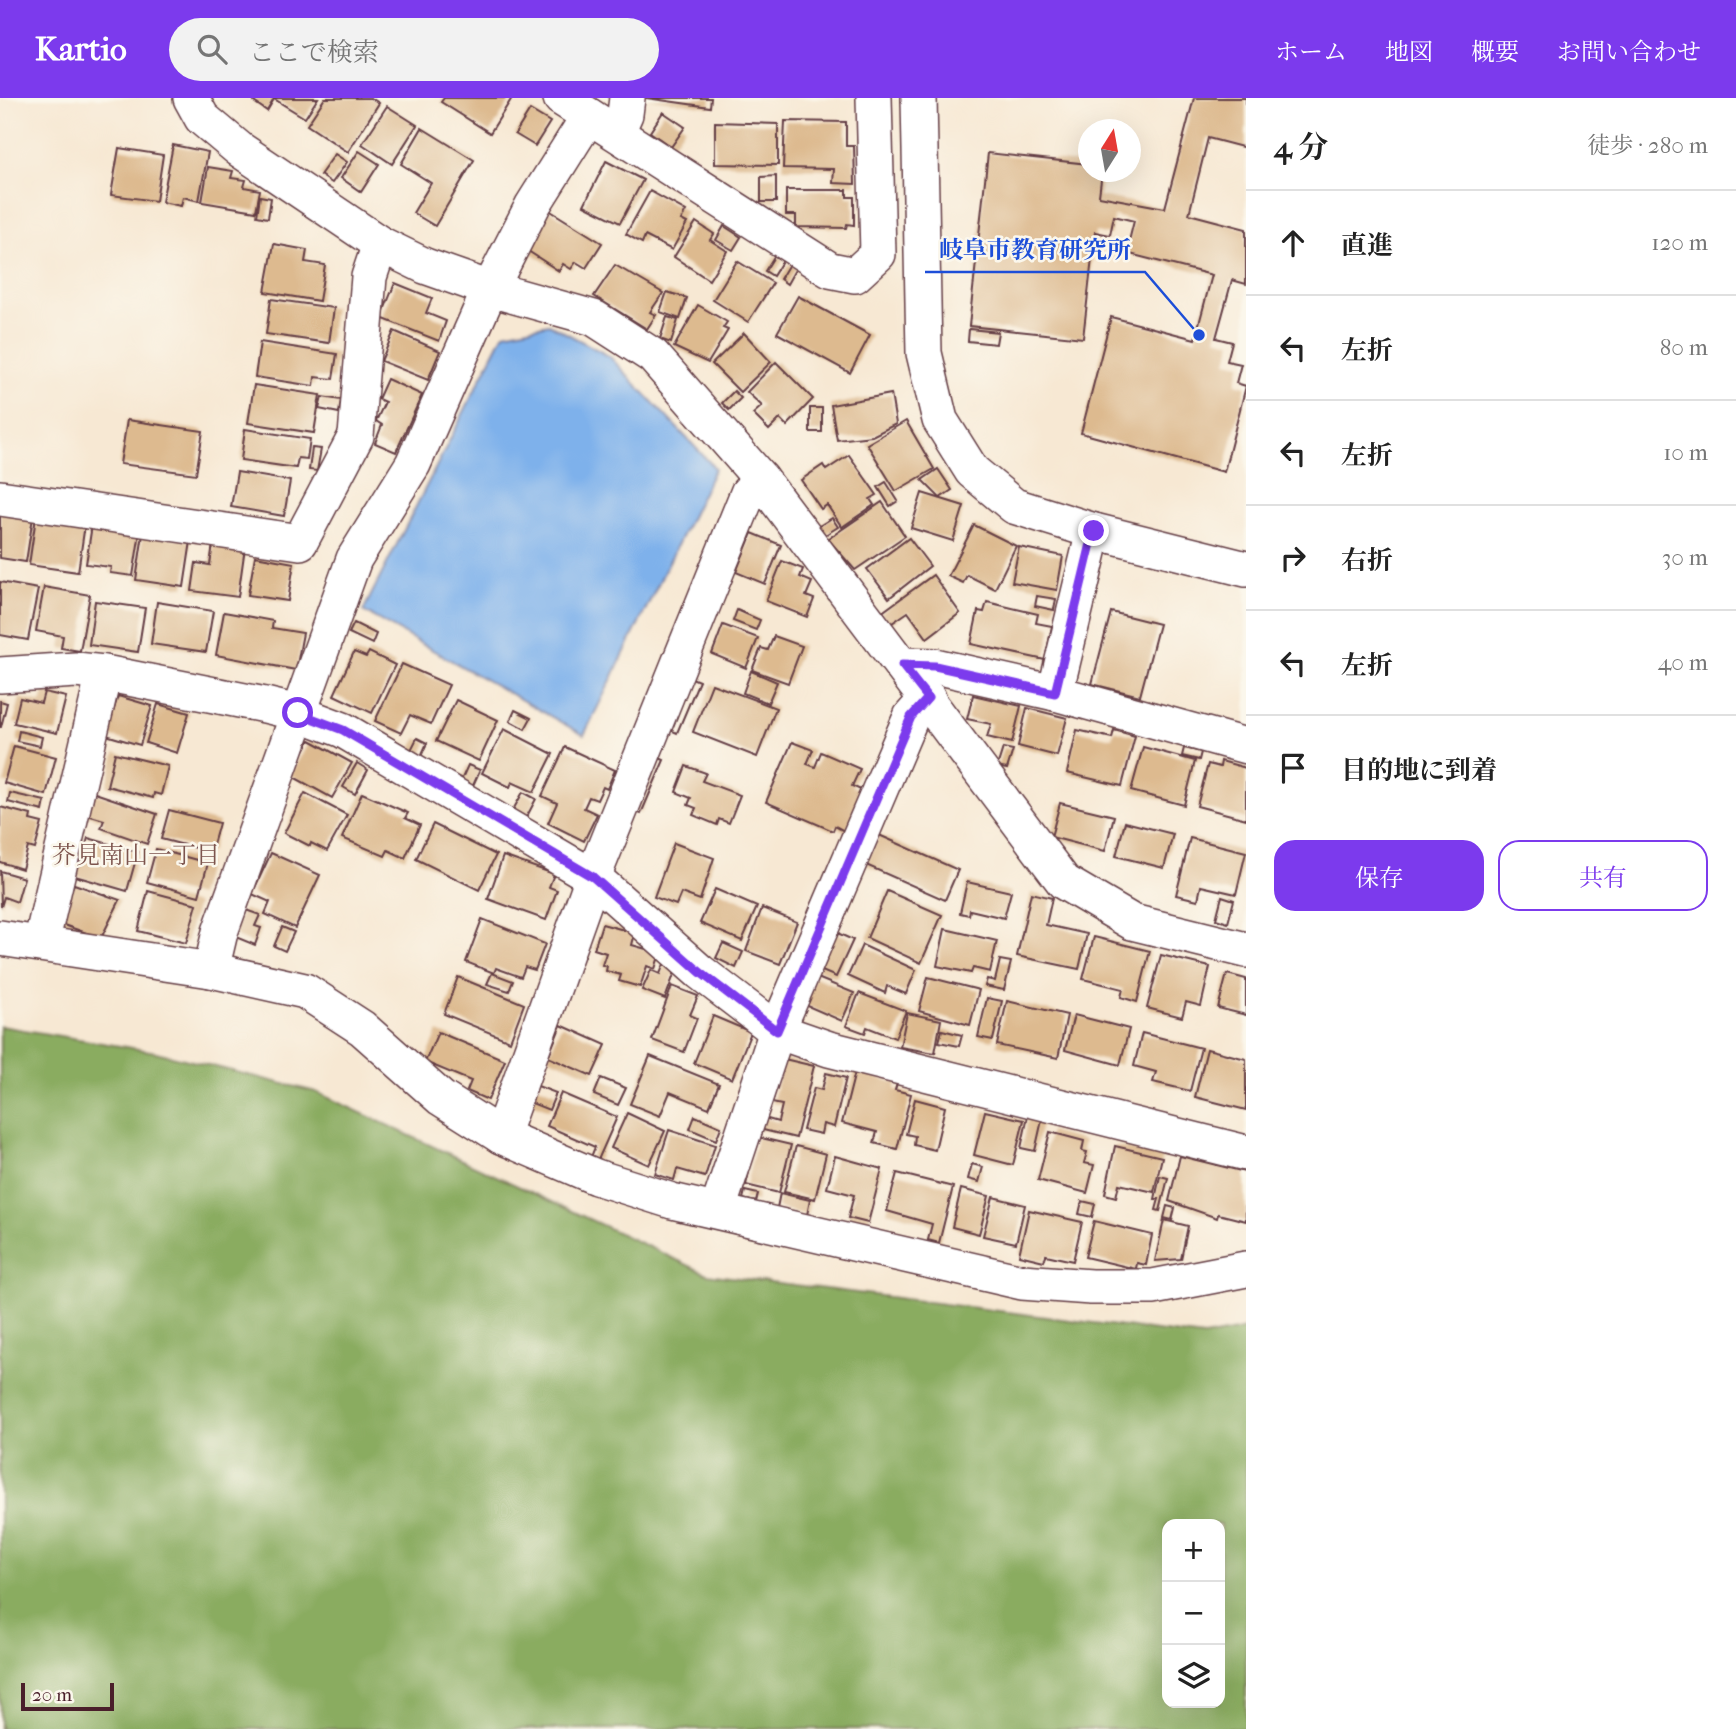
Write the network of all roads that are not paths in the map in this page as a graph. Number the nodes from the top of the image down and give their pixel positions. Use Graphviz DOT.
graph roads {
  1 [pos="191,98"];
  2 [pos="627,98"];
  3 [pos="874,98"];
  4 [pos="919,98"];
  5 [pos="589,115"];
  6 [pos="380,244"];
  7 [pos="490,289"];
  8 [pos="761,479"];
  9 [pos="0,498"];
  10 [pos="1094,531"];
  11 [pos="1246,569"];
  12 [pos="902,665"];
  13 [pos="104,673"];
  14 [pos="0,675"];
  15 [pos="1055,693"];
  16 [pos="928,698"];
  17 [pos="298,713"];
  18 [pos="1246,746"];
  19 [pos="593,877"];
  20 [pos="0,938"];
  21 [pos="41,944"];
  22 [pos="1246,950"];
  23 [pos="211,970"];
  24 [pos="777,1031"];
  25 [pos="501,1136"];
  26 [pos="1246,1153"];
  27 [pos="718,1209"];
  28 [pos="1246,1269"];
  1 -- 6 [label="street"];
  2 -- 5 [label="street"];
  3 -- 5 [label="street"];
  4 -- 10 [label="street"];
  5 -- 7 [label="street"];
  6 -- 7 [label="street"];
  6 -- 9 [label="street"];
  7 -- 8 [label="street"];
  7 -- 17 [label="street"];
  8 -- 12 [label="street"];
  8 -- 19 [label="street"];
  10 -- 11 [label="street"];
  10 -- 15 [label="street"];
  12 -- 15 [label="street"];
  12 -- 16 [label="street"];
  13 -- 14 [label="street"];
  13 -- 17 [label="street"];
  13 -- 21 [label="street"];
  15 -- 18 [label="street"];
  16 -- 22 [label="street"];
  16 -- 24 [label="street"];
  17 -- 19 [label="street"];
  17 -- 23 [label="street"];
  19 -- 24 [label="street"];
  19 -- 25 [label="street"];
  20 -- 21 [label="street"];
  21 -- 23 [label="street"];
  23 -- 25 [label="street"];
  24 -- 26 [label="street"];
  24 -- 27 [label="street"];
  25 -- 27 [label="street"];
  27 -- 28 [label="street"];
}
